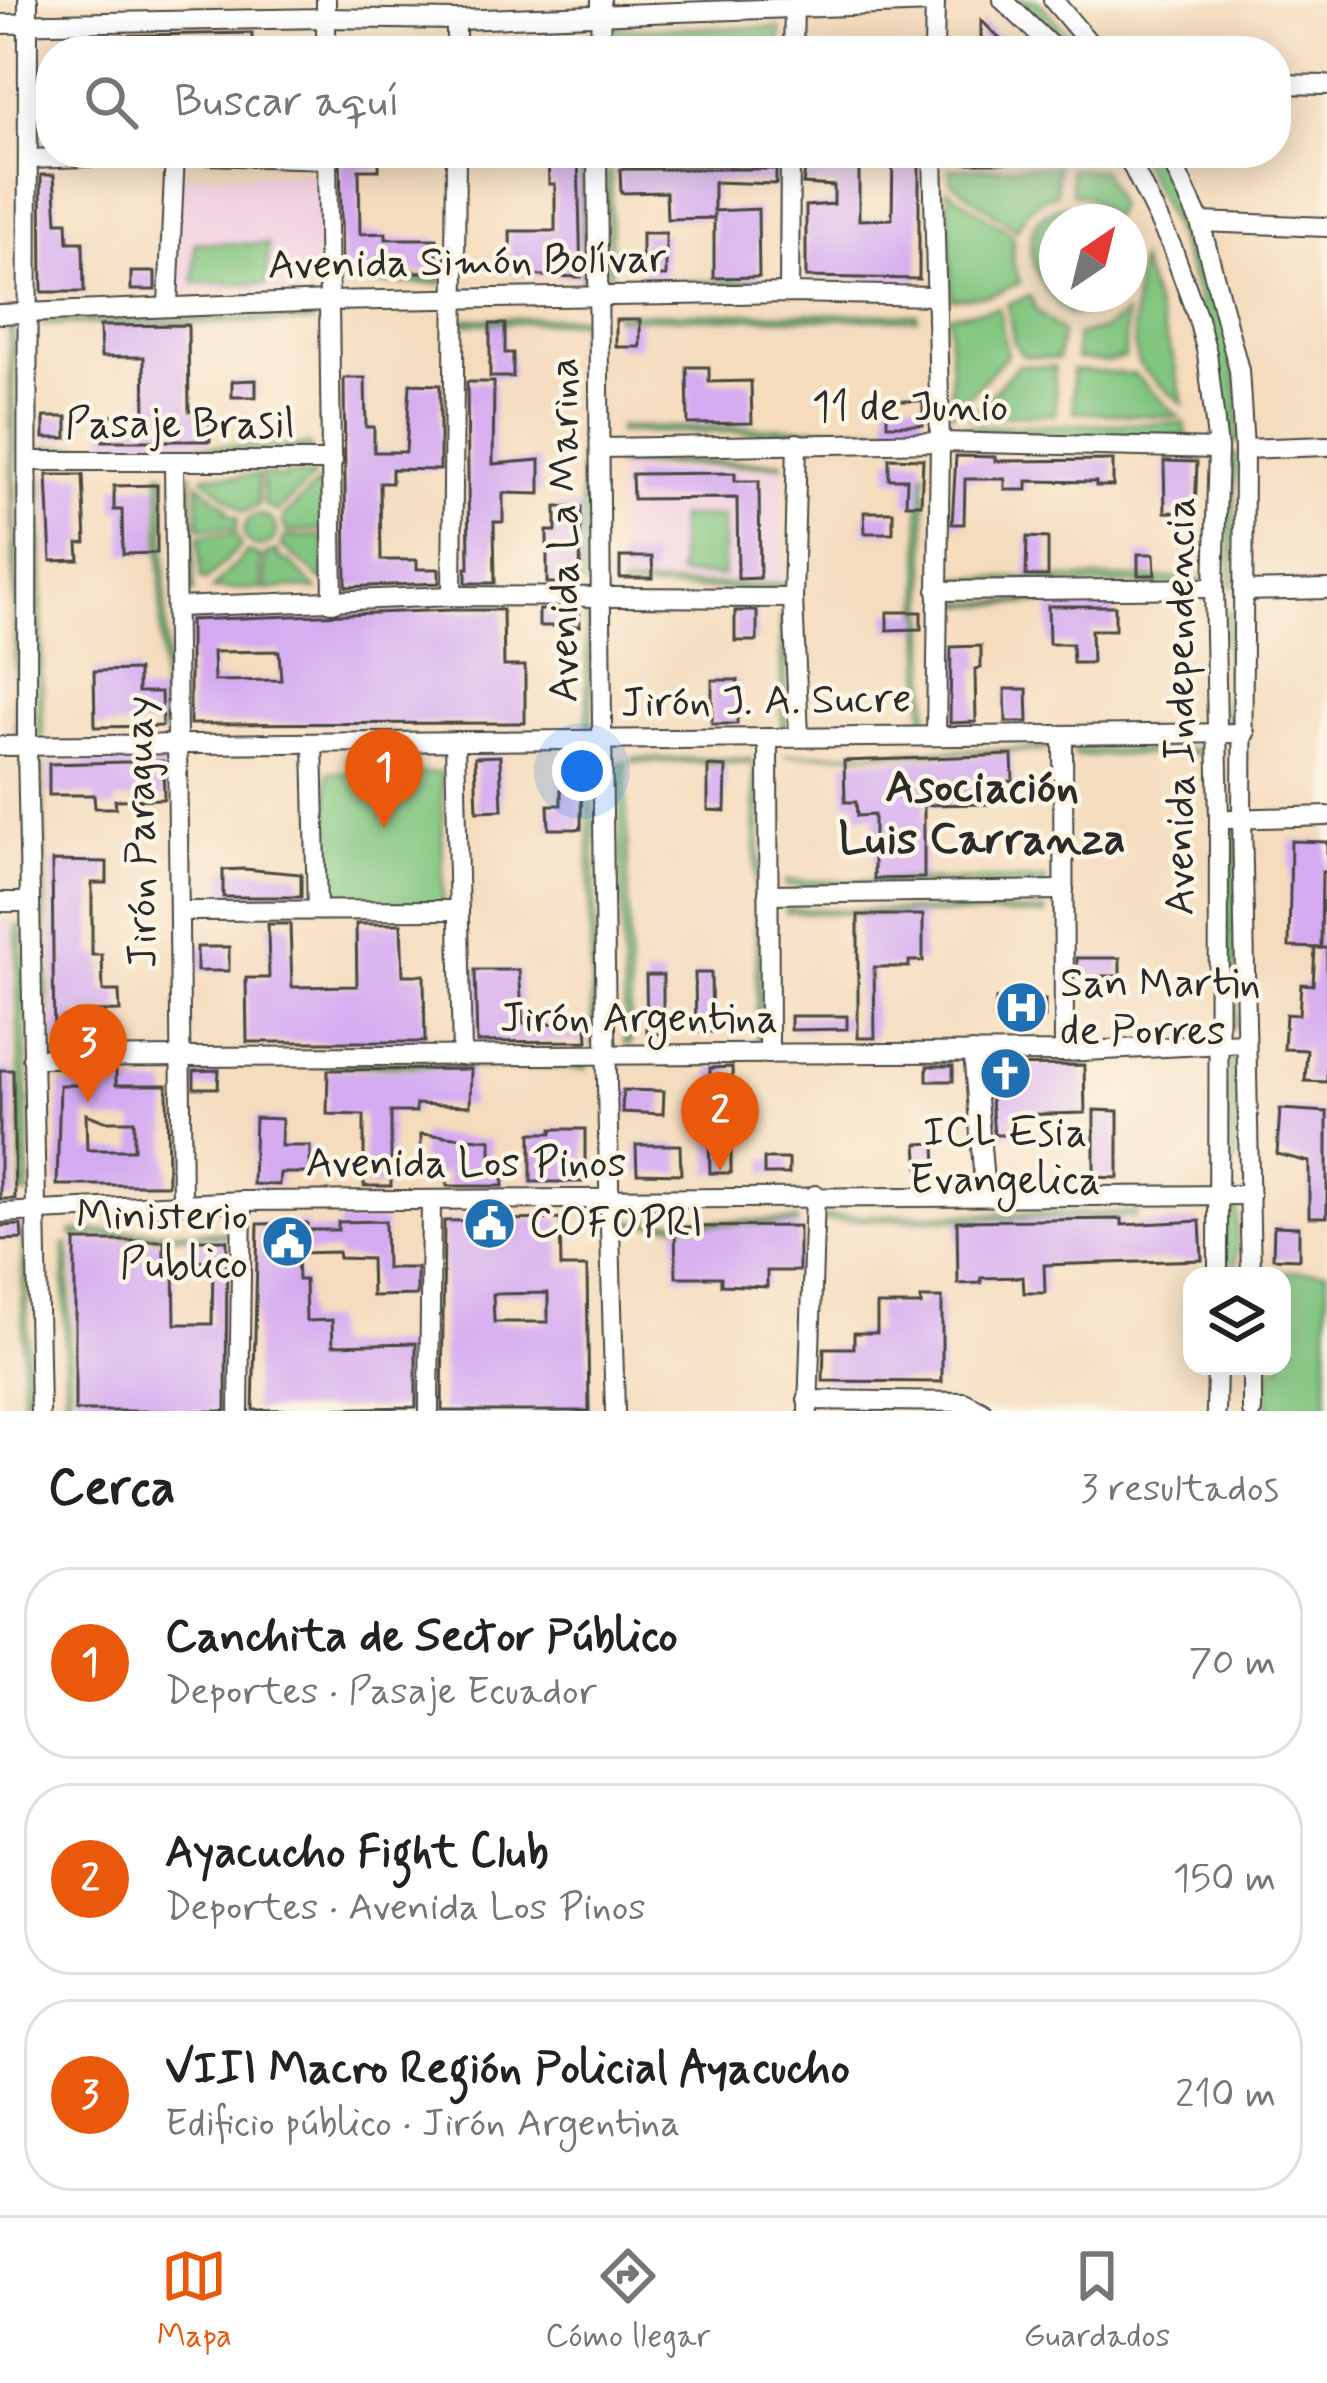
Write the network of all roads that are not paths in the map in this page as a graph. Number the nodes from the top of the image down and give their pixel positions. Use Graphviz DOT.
graph roads {
  1 [pos="28,0"];
  2 [pos="1003,0"];
  3 [pos="934,2"];
  4 [pos="1060,2"];
  5 [pos="600,6"];
  6 [pos="794,7"];
  7 [pos="326,9"];
  8 [pos="456,20"];
  9 [pos="0,24"];
  10 [pos="28,24"];
  11 [pos="456,36"];
  12 [pos="599,36"];
  13 [pos="793,36"];
  14 [pos="934,36"];
  15 [pos="1040,36"];
  16 [pos="1085,36"];
  17 [pos="1291,84"];
  18 [pos="1327,85"];
  19 [pos="28,159"];
  20 [pos="36,159"];
  21 [pos="174,168"];
  22 [pos="327,168"];
  23 [pos="456,168"];
  24 [pos="598,168"];
  25 [pos="790,168"];
  26 [pos="933,168"];
  27 [pos="1133,168"];
  28 [pos="1175,168"];
  29 [pos="1200,222"];
  30 [pos="1327,226"];
  31 [pos="789,292"];
  32 [pos="935,296"];
  33 [pos="599,297"];
  34 [pos="456,300"];
  35 [pos="328,301"];
  36 [pos="168,304"];
  37 [pos="0,314"];
  38 [pos="28,314"];
  39 [pos="796,442"];
  40 [pos="940,442"];
  41 [pos="1327,446"];
  42 [pos="602,448"];
  43 [pos="1218,449"];
  44 [pos="1244,449"];
  45 [pos="28,461"];
  46 [pos="174,461"];
  47 [pos="333,461"];
  48 [pos="1214,588"];
  49 [pos="1327,589"];
  50 [pos="937,591"];
  51 [pos="1243,591"];
  52 [pos="599,595"];
  53 [pos="452,596"];
  54 [pos="793,598"];
  55 [pos="333,603"];
  56 [pos="176,607"];
  57 [pos="1216,733"];
  58 [pos="1245,733"];
  59 [pos="1064,735"];
  60 [pos="936,736"];
  61 [pos="799,737"];
  62 [pos="768,738"];
  63 [pos="602,740"];
  64 [pos="455,741"];
  65 [pos="313,743"];
  66 [pos="177,744"];
  67 [pos="0,746"];
  68 [pos="27,746"];
  69 [pos="1327,816"];
  70 [pos="1242,818"];
  71 [pos="1219,820"];
  72 [pos="1064,890"];
  73 [pos="768,894"];
  74 [pos="0,902"];
  75 [pos="29,902"];
  76 [pos="317,910"];
  77 [pos="459,910"];
  78 [pos="179,911"];
  79 [pos="1244,944"];
  80 [pos="1217,945"];
  81 [pos="1217,1043"];
  82 [pos="1245,1043"];
  83 [pos="974,1052"];
  84 [pos="1064,1052"];
  85 [pos="769,1054"];
  86 [pos="609,1055"];
  87 [pos="462,1056"];
  88 [pos="181,1057"];
  89 [pos="32,1058"];
  90 [pos="986,1194"];
  91 [pos="815,1195"];
  92 [pos="1250,1195"];
  93 [pos="1220,1198"];
  94 [pos="608,1200"];
  95 [pos="242,1201"];
  96 [pos="182,1202"];
  97 [pos="431,1202"];
  98 [pos="34,1212"];
  99 [pos="0,1213"];
  100 [pos="1218,1267"];
  101 [pos="1251,1267"];
  102 [pos="1217,1375"];
  103 [pos="1252,1375"];
  104 [pos="807,1405"];
  105 [pos="40,1411"];
  106 [pos="239,1411"];
  107 [pos="429,1411"];
  108 [pos="615,1411"];
  109 [pos="982,1411"];
  110 [pos="1216,1411"];
  111 [pos="1252,1411"];
  1 -- 10 [label="street"];
  2 -- 15 [label="street"];
  3 -- 6 [label="street"];
  3 -- 14 [label="street"];
  4 -- 16 [label="street"];
  5 -- 6 [label="street"];
  5 -- 8 [label="street"];
  5 -- 12 [label="street"];
  6 -- 13 [label="street"];
  7 -- 8 [label="street"];
  7 -- 10 [label="street"];
  8 -- 11 [label="street"];
  9 -- 10 [label="street"];
  10 -- 19 [label="street"];
  17 -- 18 [label="street"];
  19 -- 20 [label="street"];
  19 -- 38 [label="street"];
  21 -- 36 [label="street"];
  22 -- 35 [label="street"];
  23 -- 34 [label="street"];
  24 -- 33 [label="street, Avenida La Marina"];
  25 -- 31 [label="street"];
  26 -- 32 [label="street"];
  27 -- 43 [label="street, Avenida Independencia"];
  28 -- 29 [label="street, Avenida Independencia"];
  29 -- 30 [label="street"];
  29 -- 44 [label="street, Avenida Independencia"];
  31 -- 32 [label="street, Avenida Simón Bolívar"];
  31 -- 33 [label="street, Avenida Simón Bolívar"];
  32 -- 40 [label="street"];
  33 -- 34 [label="street, Avenida Simón Bolívar"];
  33 -- 42 [label="street, Avenida La Marina"];
  34 -- 35 [label="street, Avenida Simón Bolívar"];
  34 -- 53 [label="street"];
  35 -- 36 [label="street, Avenida Simón Bolívar"];
  35 -- 47 [label="street"];
  36 -- 38 [label="street, Avenida Simón Bolívar"];
  37 -- 38 [label="street, Avenida Simón Bolívar"];
  38 -- 45 [label="street"];
  39 -- 40 [label="street, 11 de Junio"];
  39 -- 42 [label="street, 11 de Junio"];
  39 -- 54 [label="street"];
  40 -- 43 [label="street, 11 de Junio"];
  40 -- 50 [label="street"];
  41 -- 44 [label="street"];
  42 -- 52 [label="street, Avenida La Marina"];
  43 -- 48 [label="street, Avenida Independencia"];
  44 -- 51 [label="street, Avenida Independencia"];
  45 -- 46 [label="street, Pasaje Brasil"];
  45 -- 68 [label="street"];
  46 -- 47 [label="street, Pasaje Brasil"];
  46 -- 56 [label="street, Jirón Paraguay"];
  47 -- 55 [label="street"];
  48 -- 50 [label="street"];
  48 -- 57 [label="street, Avenida Independencia"];
  49 -- 51 [label="street"];
  50 -- 60 [label="street"];
  51 -- 58 [label="street, Avenida Independencia"];
  52 -- 53 [label="street"];
  52 -- 54 [label="street"];
  52 -- 63 [label="street, Avenida La Marina"];
  53 -- 55 [label="street"];
  54 -- 61 [label="street"];
  55 -- 56 [label="street"];
  56 -- 66 [label="street, Jirón Paraguay"];
  57 -- 58 [label="street, Jirón J. A. Sucre"];
  57 -- 59 [label="street, Jirón J. A. Sucre"];
  57 -- 71 [label="street, Avenida Independencia"];
  58 -- 70 [label="street, Avenida Independencia"];
  59 -- 60 [label="street, Jirón J. A. Sucre"];
  59 -- 72 [label="street"];
  60 -- 61 [label="street, Jirón J. A. Sucre"];
  61 -- 62 [label="street, Jirón J. A. Sucre"];
  62 -- 63 [label="street, Jirón J. A. Sucre"];
  62 -- 73 [label="street"];
  63 -- 64 [label="street, Jirón J. A. Sucre"];
  63 -- 86 [label="street, Avenida La Marina"];
  64 -- 65 [label="street, Jirón J. A. Sucre"];
  64 -- 77 [label="street"];
  65 -- 66 [label="street, Jirón J. A. Sucre"];
  65 -- 76 [label="street"];
  66 -- 68 [label="street, Jirón J. A. Sucre"];
  66 -- 78 [label="street, Jirón Paraguay"];
  67 -- 68 [label="street, Jirón J. A. Sucre"];
  68 -- 75 [label="street"];
  69 -- 70 [label="street"];
  70 -- 71 [label="street"];
  70 -- 79 [label="street, Avenida Independencia"];
  71 -- 80 [label="street, Avenida Independencia"];
  72 -- 73 [label="street"];
  72 -- 84 [label="street"];
  73 -- 85 [label="street"];
  74 -- 75 [label="street"];
  75 -- 89 [label="street"];
  76 -- 77 [label="street"];
  76 -- 78 [label="street"];
  77 -- 87 [label="street"];
  78 -- 88 [label="street, Jirón Paraguay"];
  79 -- 80 [label="street"];
  79 -- 82 [label="street, Avenida Independencia"];
  80 -- 81 [label="street, Avenida Independencia"];
  81 -- 82 [label="street, Jirón Argentina"];
  81 -- 84 [label="street, Jirón Argentina"];
  81 -- 93 [label="street, Avenida Independencia"];
  82 -- 92 [label="street, Avenida Independencia"];
  83 -- 84 [label="street, Jirón Argentina"];
  83 -- 85 [label="street, Jirón Argentina"];
  83 -- 90 [label="street"];
  85 -- 86 [label="street, Jirón Argentina"];
  86 -- 87 [label="street, Jirón Argentina"];
  86 -- 94 [label="street, Avenida La Marina"];
  87 -- 88 [label="street, Jirón Argentina"];
  88 -- 89 [label="street, Jirón Argentina"];
  88 -- 96 [label="street, Jirón Paraguay"];
  89 -- 98 [label="street"];
  90 -- 91 [label="street, Avenida Los Pinos"];
  90 -- 93 [label="street, Avenida Los Pinos"];
  91 -- 94 [label="street, Avenida Los Pinos"];
  91 -- 104 [label="street"];
  92 -- 93 [label="street, Avenida Los Pinos"];
  92 -- 101 [label="street, Avenida Independencia"];
  93 -- 100 [label="street, Avenida Independencia"];
  94 -- 97 [label="street, Avenida Los Pinos"];
  94 -- 108 [label="street, Avenida La Marina"];
  95 -- 96 [label="street, Avenida Los Pinos"];
  95 -- 97 [label="street, Avenida Los Pinos"];
  95 -- 106 [label="street"];
  96 -- 98 [label="street, Avenida Los Pinos"];
  97 -- 107 [label="street"];
  98 -- 99 [label="street, Avenida Los Pinos"];
  98 -- 105 [label="street"];
  102 -- 110 [label="street"];
  103 -- 111 [label="street"];
  104 -- 109 [label="street"];
}
